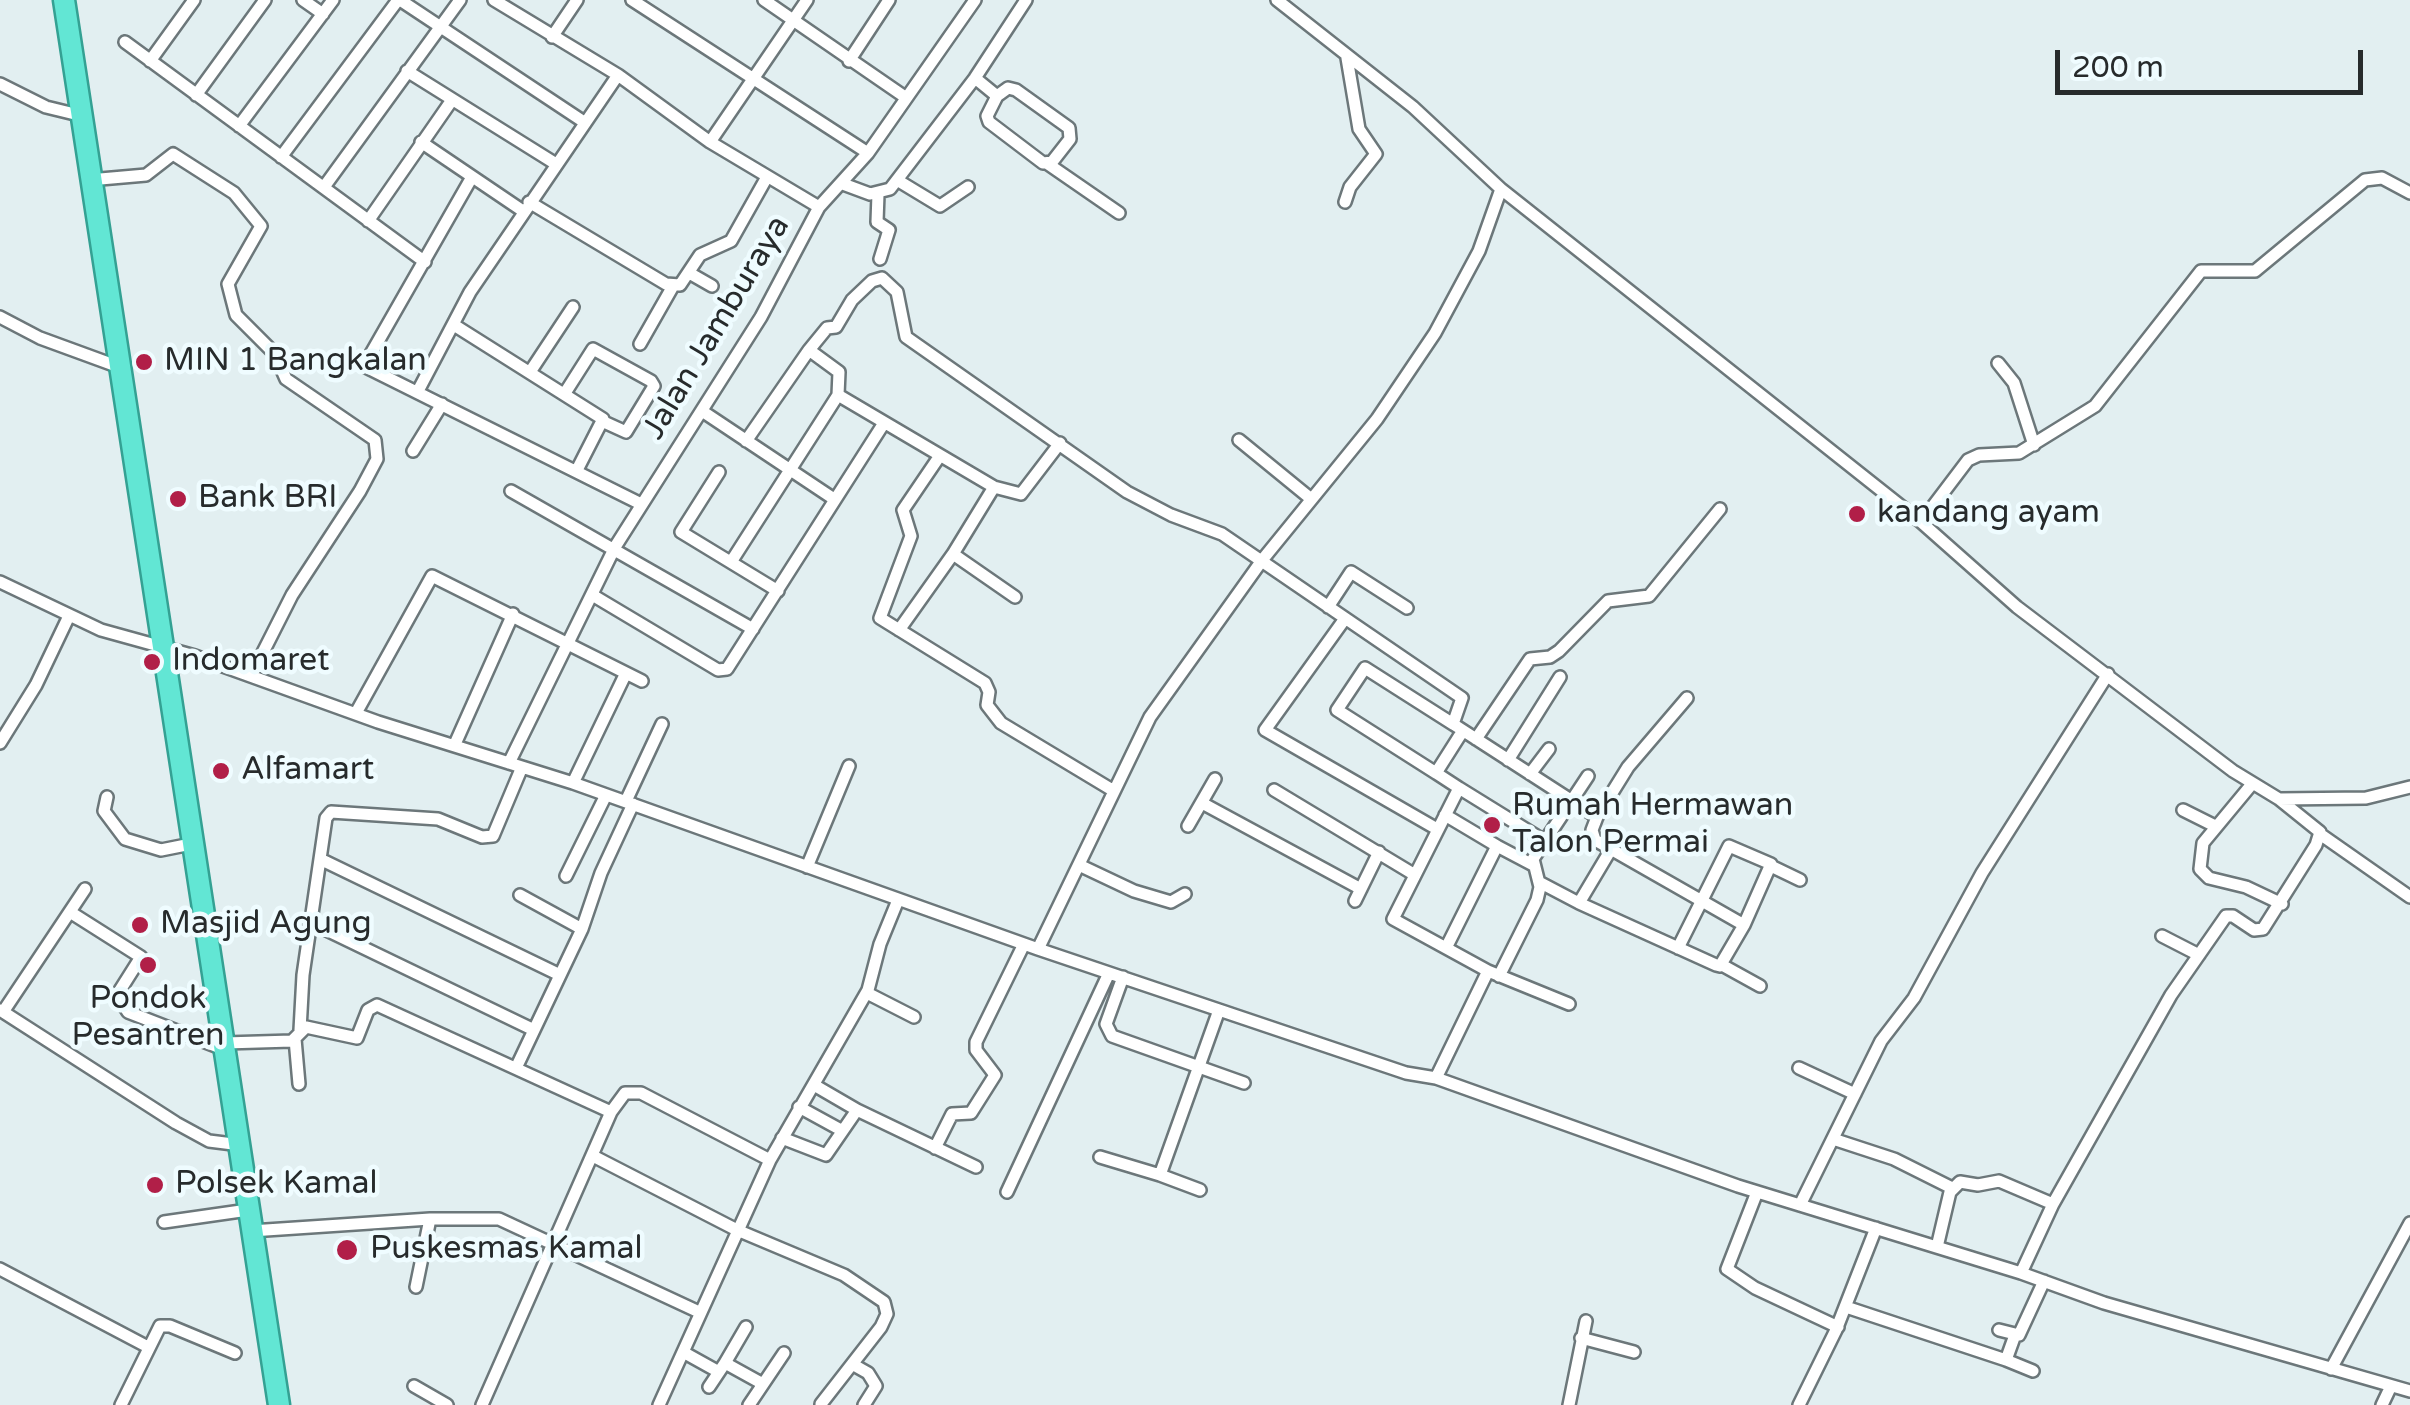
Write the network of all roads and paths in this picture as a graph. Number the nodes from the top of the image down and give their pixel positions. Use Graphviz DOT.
graph roads {
  1 [pos="64,0"];
  2 [pos="194,0"];
  3 [pos="265,0"];
  4 [pos="304,0"];
  5 [pos="333,0"];
  6 [pos="399,0"];
  7 [pos="460,0"];
  8 [pos="494,0"];
  9 [pos="577,0"];
  10 [pos="632,0"];
  11 [pos="764,0"];
  12 [pos="807,0"];
  13 [pos="890,0"];
  14 [pos="975,0"];
  15 [pos="1026,0"];
  16 [pos="1277,0"];
  17 [pos="322,14"];
  18 [pos="795,19"];
  19 [pos="440,28"];
  20 [pos="552,37"];
  21 [pos="125,42"];
  22 [pos="1347,58"];
  23 [pos="849,61"];
  24 [pos="150,62"];
  25 [pos="407,71"];
  26 [pos="618,75"];
  27 [pos="754,76"];
  28 [pos="974,78"];
  29 [pos="0,84"];
  30 [pos="196,95"];
  31 [pos="997,96"];
  32 [pos="905,97"];
  33 [pos="452,100"];
  34 [pos="83,116"];
  35 [pos="584,122"];
  36 [pos="239,126"];
  37 [pos="421,142"];
  38 [pos="710,142"];
  39 [pos="868,154"];
  40 [pos="282,157"];
  41 [pos="556,164"];
  42 [pos="1048,164"];
  43 [pos="764,176"];
  44 [pos="472,177"];
  45 [pos="89,180"];
  46 [pos="897,180"];
  47 [pos="842,184"];
  48 [pos="324,187"];
  49 [pos="968,187"];
  50 [pos="1501,189"];
  51 [pos="2410,193"];
  52 [pos="878,194"];
  53 [pos="1345,202"];
  54 [pos="526,206"];
  55 [pos="819,207"];
  56 [pos="1119,213"];
  57 [pos="368,221"];
  58 [pos="880,259"];
  59 [pos="426,262"];
  60 [pos="691,274"];
  61 [pos="673,286"];
  62 [pos="712,286"];
  63 [pos="573,307"];
  64 [pos="0,317"];
  65 [pos="454,324"];
  66 [pos="640,344"];
  67 [pos="809,350"];
  68 [pos="1998,363"];
  69 [pos="122,368"];
  70 [pos="530,372"];
  71 [pos="418,391"];
  72 [pos="565,394"];
  73 [pos="838,395"];
  74 [pos="442,404"];
  75 [pos="702,411"];
  76 [pos="604,422"];
  77 [pos="884,423"];
  78 [pos="1238,440"];
  79 [pos="746,441"];
  80 [pos="1060,444"];
  81 [pos="2034,446"];
  82 [pos="413,451"];
  83 [pos="939,457"];
  84 [pos="791,469"];
  85 [pos="577,470"];
  86 [pos="718,472"];
  87 [pos="994,487"];
  88 [pos="511,491"];
  89 [pos="1310,498"];
  90 [pos="834,499"];
  91 [pos="642,504"];
  92 [pos="1720,509"];
  93 [pos="1921,522"];
  94 [pos="616,547"];
  95 [pos="952,554"];
  96 [pos="1263,560"];
  97 [pos="731,562"];
  98 [pos="0,582"];
  99 [pos="778,590"];
  100 [pos="594,596"];
  101 [pos="1015,597"];
  102 [pos="1328,607"];
  103 [pos="1408,608"];
  104 [pos="513,614"];
  105 [pos="68,618"];
  106 [pos="1344,620"];
  107 [pos="754,629"];
  108 [pos="899,630"];
  109 [pos="570,642"];
  110 [pos="165,646"];
  111 [pos="626,674"];
  112 [pos="2108,674"];
  113 [pos="251,676"];
  114 [pos="1560,677"];
  115 [pos="642,681"];
  116 [pos="1688,698"];
  117 [pos="356,713"];
  118 [pos="662,724"];
  119 [pos="1458,728"];
  120 [pos="1476,739"];
  121 [pos="0,744"];
  122 [pos="455,744"];
  123 [pos="1550,749"];
  124 [pos="1508,760"];
  125 [pos="515,765"];
  126 [pos="849,766"];
  127 [pos="1436,774"];
  128 [pos="1530,774"];
  129 [pos="1588,776"];
  130 [pos="1215,778"];
  131 [pos="573,783"];
  132 [pos="2252,784"];
  133 [pos="2410,786"];
  134 [pos="1459,788"];
  135 [pos="1274,790"];
  136 [pos="1114,791"];
  137 [pos="606,796"];
  138 [pos="107,797"];
  139 [pos="2280,798"];
  140 [pos="629,802"];
  141 [pos="1571,802"];
  142 [pos="1202,803"];
  143 [pos="2183,810"];
  144 [pos="1444,815"];
  145 [pos="1598,817"];
  146 [pos="1188,826"];
  147 [pos="2216,826"];
  148 [pos="1437,829"];
  149 [pos="2320,834"];
  150 [pos="1544,840"];
  151 [pos="196,843"];
  152 [pos="1497,846"];
  153 [pos="1610,851"];
  154 [pos="1379,852"];
  155 [pos="320,859"];
  156 [pos="1079,864"];
  157 [pos="1532,865"];
  158 [pos="807,867"];
  159 [pos="1773,867"];
  160 [pos="1415,875"];
  161 [pos="566,876"];
  162 [pos="1800,880"];
  163 [pos="1539,882"];
  164 [pos="85,889"];
  165 [pos="1185,894"];
  166 [pos="520,895"];
  167 [pos="2410,897"];
  168 [pos="898,900"];
  169 [pos="1700,902"];
  170 [pos="1579,903"];
  171 [pos="2282,904"];
  172 [pos="70,912"];
  173 [pos="310,922"];
  174 [pos="1744,925"];
  175 [pos="582,929"];
  176 [pos="2162,936"];
  177 [pos="1024,944"];
  178 [pos="1448,946"];
  179 [pos="1678,948"];
  180 [pos="1038,950"];
  181 [pos="2200,955"];
  182 [pos="1722,965"];
  183 [pos="1110,973"];
  184 [pos="1494,974"];
  185 [pos="560,976"];
  186 [pos="1123,978"];
  187 [pos="1760,986"];
  188 [pos="867,993"];
  189 [pos="1569,1004"];
  190 [pos="1220,1010"];
  191 [pos="2,1012"];
  192 [pos="914,1016"];
  193 [pos="534,1030"];
  194 [pos="298,1034"];
  195 [pos="226,1047"];
  196 [pos="1198,1067"];
  197 [pos="516,1068"];
  198 [pos="1799,1068"];
  199 [pos="1436,1078"];
  200 [pos="299,1084"];
  201 [pos="1244,1084"];
  202 [pos="814,1085"];
  203 [pos="1855,1094"];
  204 [pos="800,1107"];
  205 [pos="856,1110"];
  206 [pos="611,1112"];
  207 [pos="841,1130"];
  208 [pos="782,1138"];
  209 [pos="1836,1140"];
  210 [pos="240,1145"];
  211 [pos="935,1148"];
  212 [pos="593,1156"];
  213 [pos="1100,1157"];
  214 [pos="770,1160"];
  215 [pos="976,1167"];
  216 [pos="1160,1174"];
  217 [pos="1952,1188"];
  218 [pos="1200,1190"];
  219 [pos="1007,1192"];
  220 [pos="1756,1192"];
  221 [pos="2053,1204"];
  222 [pos="1800,1205"];
  223 [pos="248,1210"];
  224 [pos="430,1218"];
  225 [pos="164,1222"];
  226 [pos="2410,1224"];
  227 [pos="1876,1228"];
  228 [pos="737,1230"];
  229 [pos="251,1231"];
  230 [pos="555,1242"];
  231 [pos="1937,1247"];
  232 [pos="0,1269"];
  233 [pos="2021,1273"];
  234 [pos="2044,1281"];
  235 [pos="416,1286"];
  236 [pos="1846,1307"];
  237 [pos="699,1312"];
  238 [pos="1586,1321"];
  239 [pos="746,1327"];
  240 [pos="1838,1327"];
  241 [pos="1999,1330"];
  242 [pos="2015,1335"];
  243 [pos="1582,1338"];
  244 [pos="148,1347"];
  245 [pos="682,1352"];
  246 [pos="1634,1352"];
  247 [pos="235,1353"];
  248 [pos="784,1353"];
  249 [pos="2006,1360"];
  250 [pos="852,1364"];
  251 [pos="722,1368"];
  252 [pos="2331,1369"];
  253 [pos="2033,1372"];
  254 [pos="764,1384"];
  255 [pos="414,1386"];
  256 [pos="2391,1386"];
  257 [pos="709,1388"];
  258 [pos="2410,1391"];
  259 [pos="666,1402"];
  260 [pos="821,1404"];
  261 [pos="121,1405"];
  262 [pos="279,1405"];
  263 [pos="446,1405"];
  264 [pos="482,1405"];
  265 [pos="749,1405"];
  266 [pos="864,1405"];
  267 [pos="1569,1405"];
  268 [pos="1799,1405"];
  269 [pos="2382,1405"];
  1 -- 34 [label="highway"];
  2 -- 24 [label="street"];
  3 -- 30 [label="street"];
  4 -- 17 [label="street"];
  5 -- 17 [label="street"];
  6 -- 19 [label="street"];
  6 -- 40 [label="street"];
  7 -- 19 [label="street"];
  8 -- 20 [label="street, Jalan Jamburaya"];
  9 -- 20 [label="street"];
  10 -- 27 [label="street"];
  11 -- 18 [label="street"];
  12 -- 18 [label="street"];
  13 -- 23 [label="street"];
  14 -- 32 [label="street"];
  15 -- 28 [label="street"];
  16 -- 22 [label="street"];
  17 -- 36 [label="street"];
  18 -- 23 [label="street"];
  18 -- 27 [label="street"];
  19 -- 25 [label="street"];
  19 -- 35 [label="street"];
  20 -- 26 [label="street, Jalan Jamburaya"];
  21 -- 24 [label="street"];
  22 -- 50 [label="street"];
  22 -- 53 [label="street"];
  23 -- 32 [label="street"];
  24 -- 30 [label="street"];
  25 -- 33 [label="street"];
  25 -- 48 [label="street"];
  26 -- 35 [label="street"];
  26 -- 38 [label="street, Jalan Jamburaya"];
  27 -- 38 [label="street"];
  27 -- 39 [label="street"];
  28 -- 31 [label="street"];
  28 -- 46 [label="street"];
  29 -- 34 [label="street"];
  30 -- 36 [label="street"];
  31 -- 42 [label="street"];
  31 -- 42 [label="street"];
  32 -- 39 [label="street"];
  33 -- 37 [label="street"];
  33 -- 41 [label="street"];
  34 -- 45 [label="highway"];
  35 -- 41 [label="street"];
  36 -- 40 [label="street"];
  37 -- 44 [label="street"];
  37 -- 57 [label="street"];
  38 -- 43 [label="street, Jalan Jamburaya"];
  39 -- 47 [label="street"];
  40 -- 48 [label="street"];
  41 -- 54 [label="street"];
  42 -- 56 [label="street"];
  43 -- 55 [label="street, Jalan Jamburaya"];
  43 -- 60 [label="street"];
  44 -- 54 [label="street"];
  44 -- 59 [label="street"];
  45 -- 69 [label="highway"];
  45 -- 113 [label="street"];
  46 -- 49 [label="street"];
  46 -- 52 [label="street"];
  47 -- 52 [label="street"];
  47 -- 55 [label="street"];
  48 -- 57 [label="street"];
  50 -- 89 [label="street"];
  50 -- 93 [label="street"];
  51 -- 81 [label="street"];
  52 -- 58 [label="street"];
  54 -- 61 [label="street"];
  54 -- 65 [label="street"];
  55 -- 75 [label="street, Jalan Jamburaya"];
  57 -- 59 [label="street"];
  59 -- 71 [label="street"];
  60 -- 61 [label="street"];
  60 -- 62 [label="street"];
  61 -- 66 [label="street"];
  63 -- 70 [label="street"];
  64 -- 69 [label="street"];
  65 -- 70 [label="street"];
  65 -- 71 [label="street"];
  67 -- 73 [label="street"];
  67 -- 79 [label="street"];
  67 -- 80 [label="street"];
  68 -- 81 [label="street"];
  69 -- 110 [label="highway"];
  70 -- 72 [label="street"];
  71 -- 74 [label="street"];
  72 -- 76 [label="street"];
  72 -- 76 [label="street"];
  73 -- 77 [label="street"];
  73 -- 84 [label="street"];
  74 -- 82 [label="street"];
  74 -- 85 [label="street"];
  75 -- 79 [label="street"];
  75 -- 91 [label="street, Jalan Jamburaya"];
  76 -- 85 [label="street"];
  77 -- 83 [label="street"];
  77 -- 90 [label="street"];
  78 -- 89 [label="street"];
  79 -- 84 [label="street"];
  80 -- 87 [label="street"];
  80 -- 96 [label="street"];
  81 -- 93 [label="street"];
  83 -- 87 [label="street"];
  83 -- 108 [label="street"];
  84 -- 90 [label="street"];
  84 -- 97 [label="street"];
  85 -- 91 [label="street"];
  86 -- 97 [label="street"];
  87 -- 95 [label="street"];
  88 -- 94 [label="street"];
  89 -- 96 [label="street"];
  90 -- 99 [label="street"];
  91 -- 94 [label="street, Jalan Jamburaya"];
  92 -- 120 [label="street"];
  93 -- 112 [label="street"];
  94 -- 100 [label="street, Jalan Jamburaya"];
  94 -- 107 [label="street"];
  95 -- 101 [label="street"];
  95 -- 108 [label="street"];
  96 -- 102 [label="street"];
  96 -- 136 [label="street"];
  97 -- 99 [label="street"];
  98 -- 105 [label="street"];
  99 -- 107 [label="street"];
  100 -- 107 [label="street"];
  100 -- 109 [label="street, Jalan Jamburaya"];
  102 -- 103 [label="street"];
  102 -- 106 [label="street"];
  104 -- 109 [label="street"];
  104 -- 117 [label="street"];
  104 -- 122 [label="street"];
  105 -- 110 [label="street"];
  105 -- 121 [label="street"];
  106 -- 119 [label="street"];
  106 -- 148 [label="street"];
  108 -- 136 [label="street"];
  109 -- 111 [label="street"];
  109 -- 125 [label="street, Jalan Jamburaya"];
  110 -- 113 [label="street"];
  110 -- 151 [label="highway"];
  111 -- 115 [label="street"];
  111 -- 131 [label="street"];
  112 -- 132 [label="street"];
  112 -- 203 [label="street"];
  113 -- 117 [label="street"];
  114 -- 124 [label="street"];
  116 -- 145 [label="street"];
  117 -- 122 [label="street"];
  118 -- 140 [label="street"];
  119 -- 120 [label="street"];
  119 -- 127 [label="street"];
  119 -- 127 [label="street"];
  120 -- 124 [label="street"];
  122 -- 125 [label="street"];
  123 -- 128 [label="street"];
  124 -- 128 [label="street"];
  125 -- 131 [label="street"];
  125 -- 155 [label="street, Jalan Jamburaya"];
  126 -- 158 [label="street"];
  127 -- 134 [label="street"];
  128 -- 141 [label="street"];
  129 -- 141 [label="street"];
  130 -- 142 [label="street"];
  131 -- 137 [label="street"];
  132 -- 139 [label="street"];
  132 -- 147 [label="street"];
  133 -- 139 [label="street"];
  134 -- 144 [label="street"];
  134 -- 150 [label="street"];
  135 -- 154 [label="street"];
  136 -- 156 [label="street"];
  137 -- 140 [label="street"];
  137 -- 161 [label="street"];
  138 -- 151 [label="street"];
  139 -- 149 [label="street"];
  140 -- 158 [label="street"];
  140 -- 175 [label="street"];
  141 -- 145 [label="street"];
  141 -- 150 [label="street"];
  142 -- 146 [label="street"];
  142 -- 154 [label="street"];
  143 -- 147 [label="street"];
  144 -- 148 [label="street"];
  144 -- 152 [label="street"];
  145 -- 153 [label="street"];
  147 -- 171 [label="street"];
  148 -- 160 [label="street"];
  149 -- 167 [label="street"];
  149 -- 171 [label="street"];
  150 -- 157 [label="street"];
  151 -- 195 [label="highway"];
  152 -- 157 [label="street"];
  152 -- 178 [label="street"];
  153 -- 169 [label="street"];
  153 -- 170 [label="street"];
  154 -- 160 [label="street"];
  155 -- 173 [label="street"];
  155 -- 185 [label="street"];
  156 -- 165 [label="street"];
  156 -- 180 [label="street"];
  157 -- 163 [label="street"];
  158 -- 168 [label="street"];
  159 -- 162 [label="street"];
  159 -- 169 [label="street"];
  159 -- 174 [label="street"];
  160 -- 178 [label="street"];
  163 -- 170 [label="street"];
  163 -- 184 [label="street"];
  164 -- 172 [label="street"];
  166 -- 175 [label="street"];
  168 -- 177 [label="street"];
  168 -- 188 [label="street"];
  169 -- 174 [label="street"];
  169 -- 179 [label="street"];
  170 -- 179 [label="street"];
  171 -- 181 [label="street"];
  172 -- 191 [label="street"];
  172 -- 195 [label="street"];
  173 -- 193 [label="street"];
  173 -- 194 [label="street"];
  174 -- 182 [label="street"];
  175 -- 185 [label="street"];
  176 -- 181 [label="street"];
  177 -- 180 [label="street"];
  177 -- 211 [label="street"];
  178 -- 184 [label="street"];
  179 -- 182 [label="street"];
  180 -- 183 [label="street"];
  181 -- 221 [label="street"];
  182 -- 187 [label="street"];
  183 -- 186 [label="street"];
  183 -- 219 [label="street"];
  184 -- 189 [label="street"];
  184 -- 199 [label="street"];
  185 -- 193 [label="street"];
  186 -- 190 [label="street"];
  186 -- 196 [label="street"];
  188 -- 192 [label="street"];
  188 -- 202 [label="street"];
  190 -- 196 [label="street"];
  190 -- 199 [label="street"];
  191 -- 210 [label="street"];
  193 -- 197 [label="street"];
  194 -- 195 [label="street"];
  194 -- 197 [label="street"];
  194 -- 200 [label="street"];
  195 -- 210 [label="highway"];
  196 -- 201 [label="street"];
  196 -- 216 [label="street"];
  197 -- 206 [label="street"];
  198 -- 203 [label="street"];
  199 -- 220 [label="street"];
  202 -- 204 [label="street"];
  202 -- 205 [label="street"];
  203 -- 209 [label="street"];
  204 -- 207 [label="street"];
  204 -- 208 [label="street"];
  205 -- 207 [label="street"];
  205 -- 211 [label="street"];
  206 -- 212 [label="street"];
  206 -- 214 [label="street"];
  207 -- 208 [label="street"];
  208 -- 214 [label="street"];
  209 -- 217 [label="street"];
  209 -- 222 [label="street"];
  210 -- 223 [label="highway"];
  211 -- 215 [label="street"];
  212 -- 228 [label="street"];
  212 -- 230 [label="street"];
  213 -- 216 [label="street"];
  214 -- 228 [label="street"];
  216 -- 218 [label="street"];
  217 -- 221 [label="street"];
  217 -- 231 [label="street"];
  220 -- 222 [label="street"];
  220 -- 240 [label="street"];
  221 -- 233 [label="street"];
  222 -- 227 [label="street"];
  223 -- 225 [label="street"];
  223 -- 229 [label="highway"];
  224 -- 229 [label="street"];
  224 -- 230 [label="street"];
  224 -- 235 [label="street"];
  226 -- 252 [label="street"];
  227 -- 231 [label="street"];
  227 -- 236 [label="street"];
  228 -- 237 [label="street"];
  228 -- 250 [label="street"];
  229 -- 262 [label="highway"];
  230 -- 237 [label="street"];
  230 -- 264 [label="street"];
  231 -- 233 [label="street"];
  232 -- 244 [label="street"];
  233 -- 234 [label="street"];
  234 -- 242 [label="street"];
  234 -- 252 [label="street"];
  236 -- 240 [label="street"];
  236 -- 249 [label="street"];
  237 -- 245 [label="street"];
  238 -- 243 [label="street"];
  239 -- 251 [label="street"];
  240 -- 268 [label="street"];
  241 -- 242 [label="street"];
  242 -- 249 [label="street"];
  243 -- 246 [label="street"];
  243 -- 267 [label="street"];
  244 -- 247 [label="street"];
  244 -- 261 [label="street"];
  245 -- 251 [label="street"];
  245 -- 259 [label="street"];
  248 -- 254 [label="street"];
  249 -- 253 [label="street"];
  250 -- 260 [label="street"];
  250 -- 266 [label="street"];
  251 -- 254 [label="street"];
  251 -- 257 [label="street"];
  252 -- 256 [label="street"];
  254 -- 265 [label="street"];
  255 -- 263 [label="street"];
  256 -- 258 [label="street"];
  256 -- 269 [label="street"];
}
